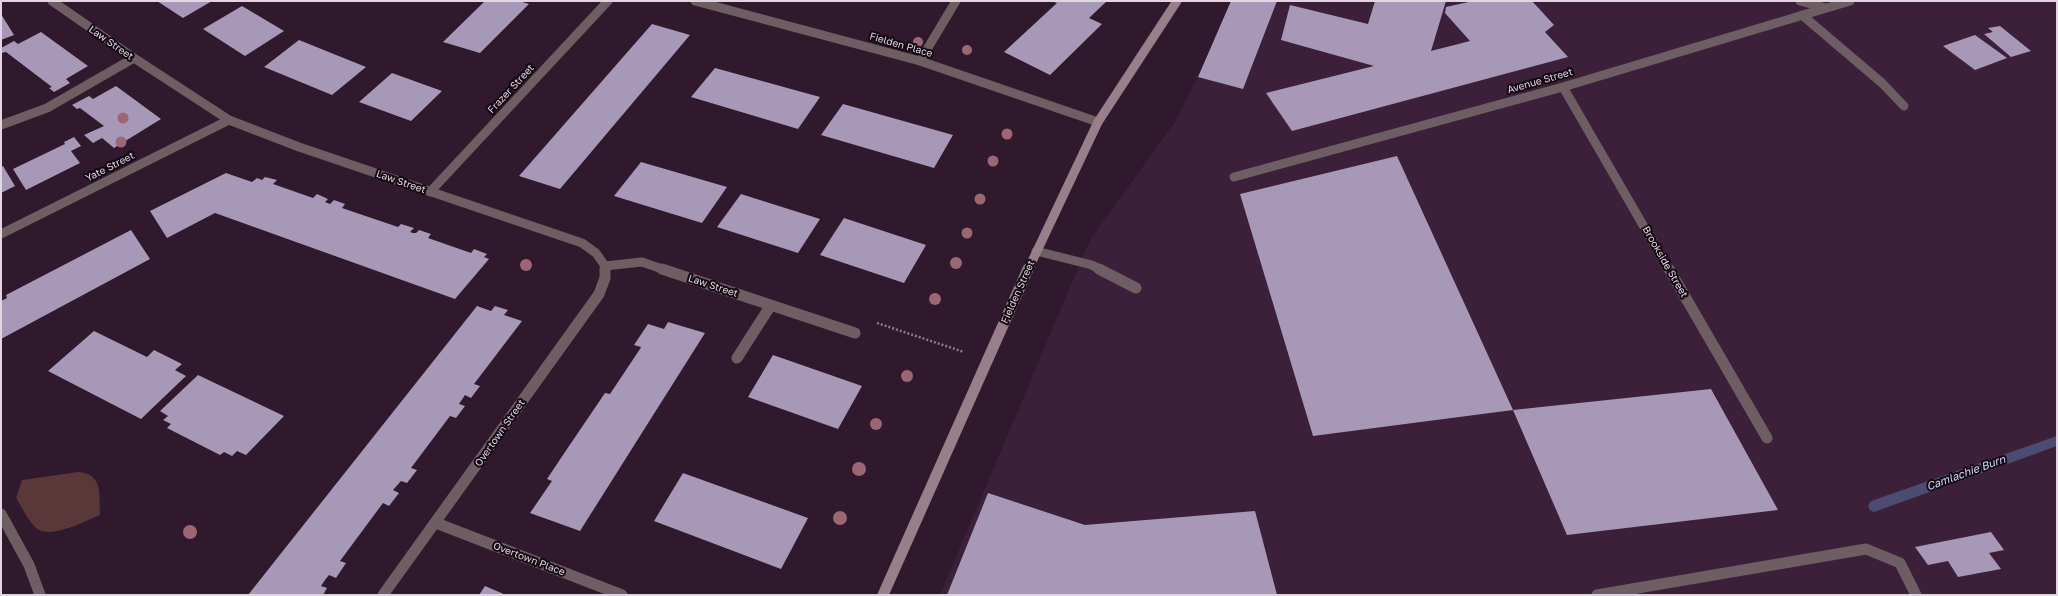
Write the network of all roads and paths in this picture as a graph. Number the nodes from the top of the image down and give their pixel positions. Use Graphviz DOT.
graph roads {
  1 [pos="52,1"];
  2 [pos="608,1"];
  3 [pos="695,1"];
  4 [pos="956,1"];
  5 [pos="1177,1"];
  6 [pos="1800,1"];
  7 [pos="1850,1"];
  8 [pos="1826,8"];
  9 [pos="1802,15"];
  10 [pos="134,58"];
  11 [pos="920,61"];
  12 [pos="1563,86"];
  13 [pos="1904,106"];
  14 [pos="229,120"];
  15 [pos="1098,122"];
  16 [pos="1,125"];
  17 [pos="1234,176"];
  18 [pos="430,192"];
  19 [pos="1,234"];
  20 [pos="1036,251"];
  21 [pos="605,266"];
  22 [pos="1136,288"];
  23 [pos="771,305"];
  24 [pos="855,333"];
  25 [pos="737,358"];
  26 [pos="988,360"];
  27 [pos="1767,438"];
  28 [pos="1,514"];
  29 [pos="436,523"];
  30 [pos="40,595"];
  31 [pos="384,595"];
  32 [pos="622,595"];
  33 [pos="883,595"];
  34 [pos="1597,595"];
  35 [pos="1916,595"];
  1 -- 10 [label="street, Law Street"];
  2 -- 18 [label="street, Frazer Street"];
  3 -- 11 [label="street, Fielden Place"];
  4 -- 11 [label="street"];
  5 -- 15 [label="main road, Fielden Street"];
  6 -- 8 [label="street"];
  7 -- 8 [label="street, Avenue Street"];
  8 -- 9 [label="street, Avenue Street"];
  9 -- 12 [label="street, Avenue Street"];
  9 -- 13 [label="street"];
  10 -- 14 [label="street, Law Street"];
  10 -- 16 [label="street"];
  11 -- 15 [label="street, Fielden Place"];
  12 -- 17 [label="street, Avenue Street"];
  12 -- 27 [label="street, Brookside Street"];
  14 -- 18 [label="street, Law Street"];
  14 -- 19 [label="street, Yate Street"];
  15 -- 20 [label="main road, Fielden Street"];
  18 -- 21 [label="street, Law Street"];
  20 -- 22 [label="street"];
  20 -- 26 [label="main road, Fielden Street"];
  21 -- 23 [label="street, Law Street"];
  21 -- 29 [label="street, Overtown Street"];
  23 -- 24 [label="street, Law Street"];
  23 -- 25 [label="street"];
  24 -- 26 [label="path"];
  26 -- 33 [label="main road, Fielden Street"];
  28 -- 30 [label="street"];
  29 -- 31 [label="street, Overtown Street"];
  29 -- 32 [label="street, Overtown Place"];
  34 -- 35 [label="street"];
}
